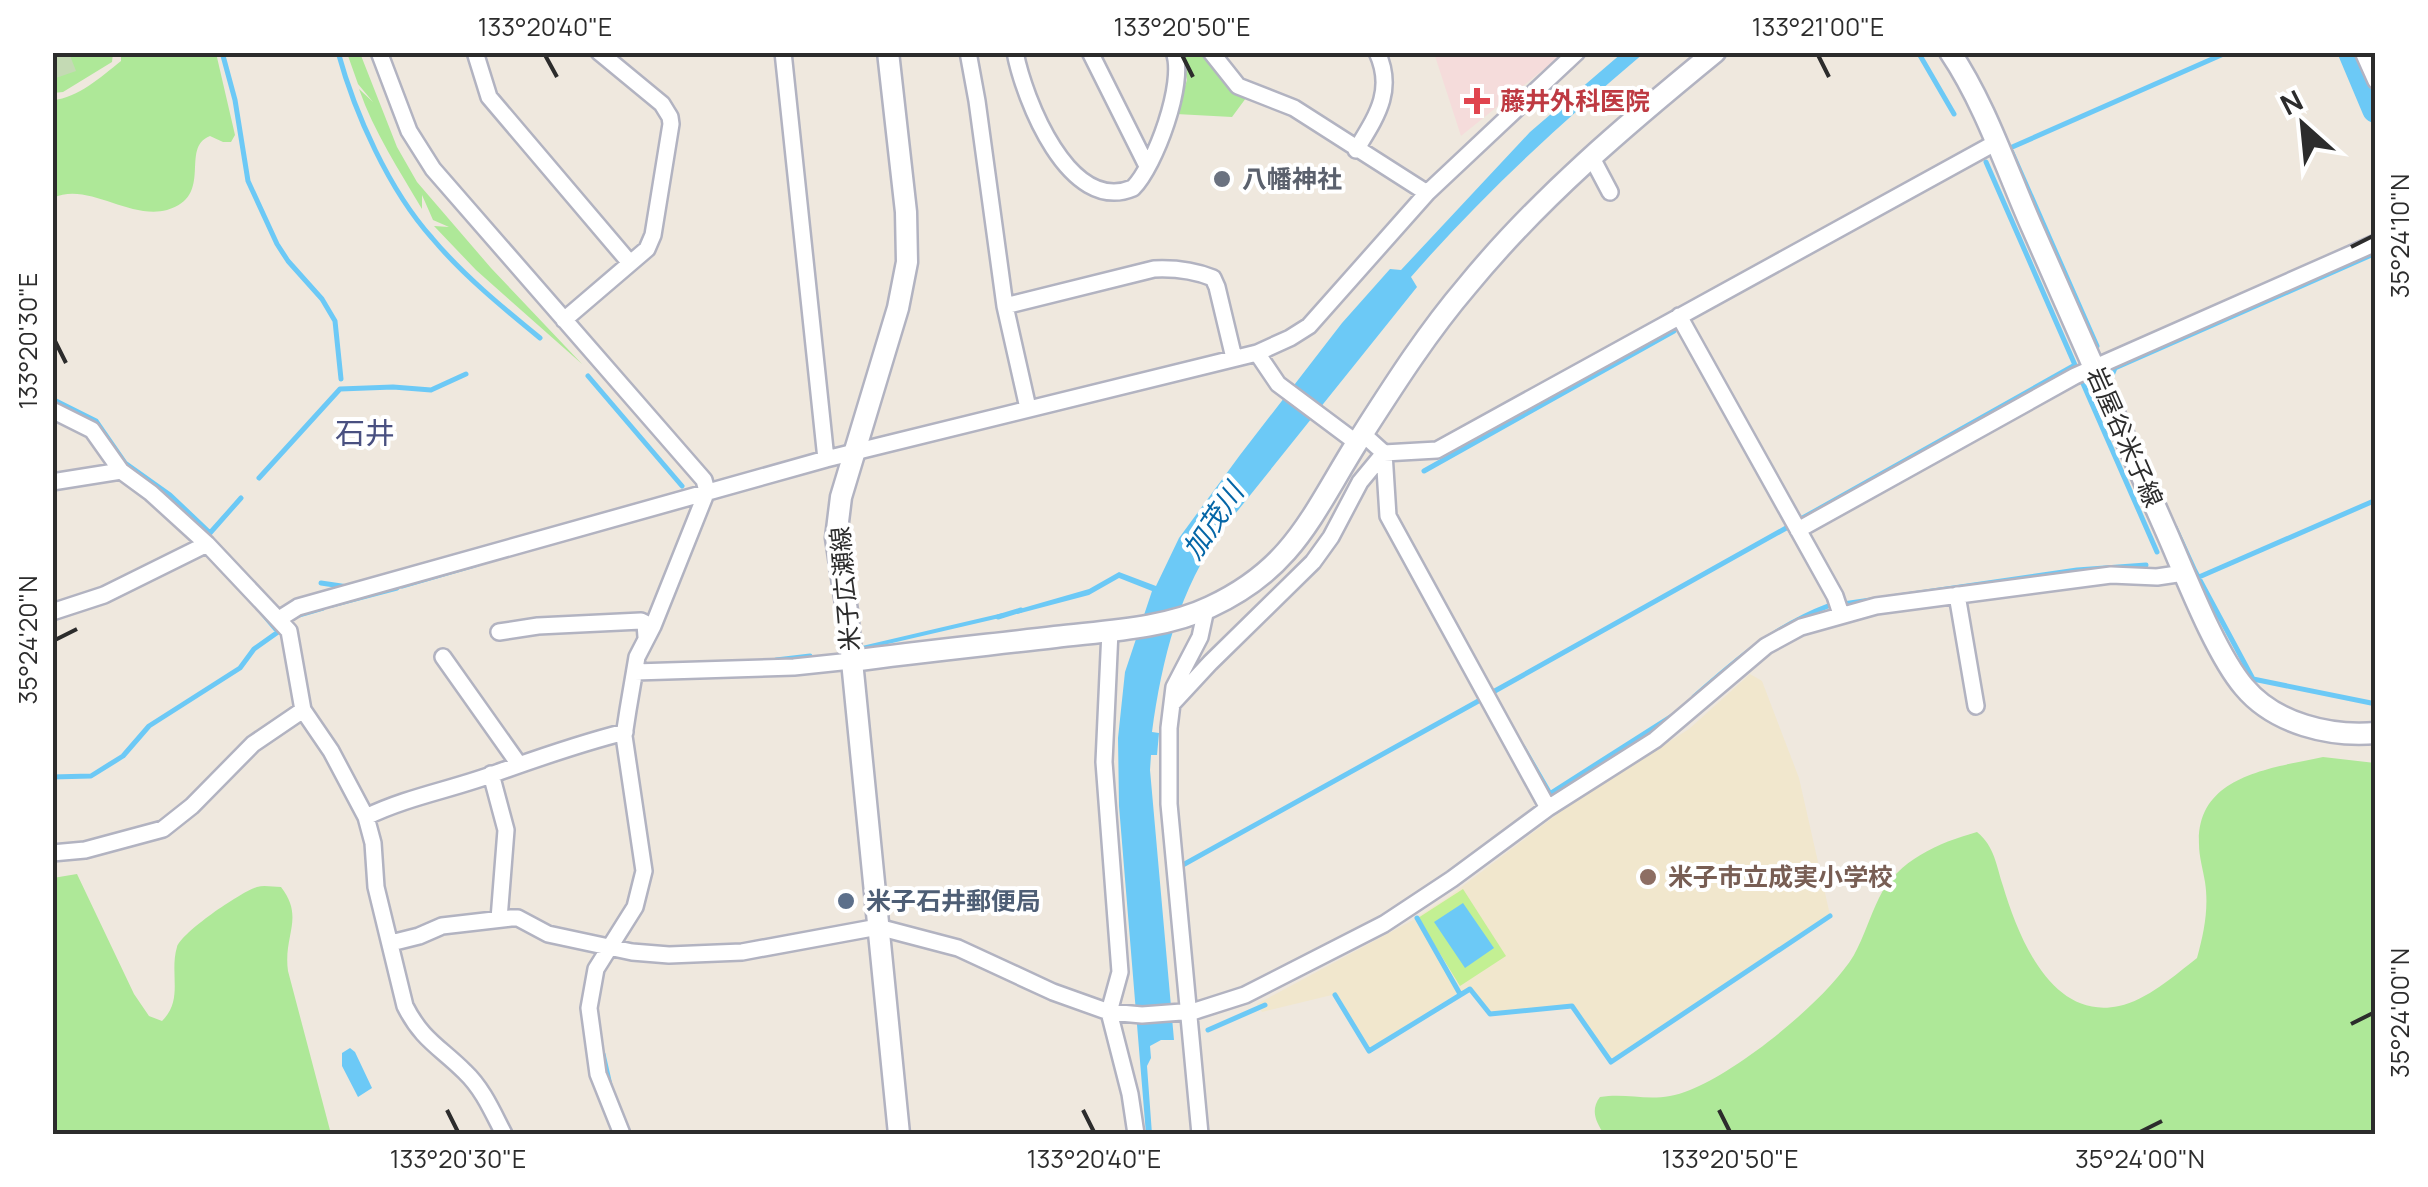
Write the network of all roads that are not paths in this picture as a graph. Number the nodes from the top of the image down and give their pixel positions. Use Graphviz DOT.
graph roads {
  1 [pos="379,52"];
  2 [pos="475,52"];
  3 [pos="599,52"];
  4 [pos="783,52"];
  5 [pos="888,52"];
  6 [pos="968,52"];
  7 [pos="1015,52"];
  8 [pos="1090,52"];
  9 [pos="1174,52"];
  10 [pos="1211,52"];
  11 [pos="1377,52"];
  12 [pos="1577,52"];
  13 [pos="1715,52"];
  14 [pos="1950,52"];
  15 [pos="2364,52"];
  16 [pos="2376,82"];
  17 [pos="1995,143"];
  18 [pos="1356,150"];
  19 [pos="1592,158"];
  20 [pos="1147,166"];
  21 [pos="1610,192"];
  22 [pos="1428,193"];
  23 [pos="2376,243"];
  24 [pos="630,263"];
  25 [pos="1005,306"];
  26 [pos="1679,316"];
  27 [pos="564,320"];
  28 [pos="1257,353"];
  29 [pos="1234,358"];
  30 [pos="2094,368"];
  31 [pos="1028,408"];
  32 [pos="52,410"];
  33 [pos="1354,437"];
  34 [pos="1384,453"];
  35 [pos="854,454"];
  36 [pos="826,458"];
  37 [pos="121,471"];
  38 [pos="52,482"];
  39 [pos="707,491"];
  40 [pos="1798,530"];
  41 [pos="207,544"];
  42 [pos="2184,572"];
  43 [pos="1957,595"];
  44 [pos="1206,610"];
  45 [pos="52,612"];
  46 [pos="1841,614"];
  47 [pos="278,618"];
  48 [pos="1117,629"];
  49 [pos="499,632"];
  50 [pos="646,639"];
  51 [pos="443,657"];
  52 [pos="852,661"];
  53 [pos="635,672"];
  54 [pos="1172,704"];
  55 [pos="1976,706"];
  56 [pos="303,710"];
  57 [pos="625,732"];
  58 [pos="2376,733"];
  59 [pos="518,763"];
  60 [pos="492,774"];
  61 [pos="1548,808"];
  62 [pos="366,817"];
  63 [pos="52,853"];
  64 [pos="500,919"];
  65 [pos="878,928"];
  66 [pos="391,943"];
  67 [pos="608,947"];
  68 [pos="1109,1012"];
  69 [pos="1179,1013"];
  70 [pos="504,1134"];
  71 [pos="622,1134"];
  72 [pos="899,1134"];
  73 [pos="1136,1134"];
  74 [pos="1200,1134"];
  1 -- 27 [label="street"];
  2 -- 24 [label="street"];
  3 -- 24 [label="street"];
  4 -- 36 [label="street"];
  5 -- 35 [label="main road, 米子広瀬線"];
  6 -- 25 [label="street"];
  7 -- 20 [label="street"];
  8 -- 20 [label="street"];
  9 -- 20 [label="street"];
  10 -- 18 [label="street"];
  11 -- 18 [label="street"];
  12 -- 22 [label="street"];
  13 -- 19 [label="main road"];
  14 -- 17 [label="main road, 岩屋谷米子線"];
  15 -- 16 [label="street"];
  17 -- 26 [label="street"];
  17 -- 30 [label="main road, 岩屋谷米子線"];
  18 -- 22 [label="street"];
  19 -- 21 [label="street"];
  19 -- 33 [label="main road"];
  22 -- 28 [label="street"];
  23 -- 30 [label="street"];
  24 -- 27 [label="street"];
  25 -- 29 [label="street"];
  25 -- 31 [label="street"];
  26 -- 34 [label="street"];
  26 -- 40 [label="street"];
  27 -- 39 [label="street"];
  28 -- 29 [label="street"];
  28 -- 33 [label="street"];
  29 -- 31 [label="street"];
  30 -- 40 [label="street"];
  30 -- 42 [label="main road, 岩屋谷米子線"];
  31 -- 35 [label="street"];
  32 -- 37 [label="street"];
  33 -- 34 [label="street"];
  33 -- 44 [label="main road"];
  34 -- 54 [label="street"];
  34 -- 61 [label="street"];
  35 -- 36 [label="street"];
  35 -- 52 [label="main road, 米子広瀬線"];
  36 -- 39 [label="street"];
  37 -- 38 [label="street"];
  37 -- 41 [label="street"];
  39 -- 47 [label="street"];
  39 -- 50 [label="street"];
  40 -- 46 [label="street"];
  41 -- 45 [label="street"];
  41 -- 47 [label="street"];
  42 -- 43 [label="street"];
  42 -- 58 [label="main road, 岩屋谷米子線"];
  43 -- 46 [label="street"];
  43 -- 55 [label="street"];
  44 -- 48 [label="main road"];
  44 -- 54 [label="street"];
  46 -- 61 [label="street"];
  47 -- 56 [label="street"];
  48 -- 52 [label="main road"];
  48 -- 68 [label="street"];
  49 -- 50 [label="street"];
  50 -- 53 [label="street"];
  51 -- 59 [label="street"];
  52 -- 53 [label="street"];
  52 -- 65 [label="main road, 米子広瀬線"];
  53 -- 57 [label="street"];
  54 -- 69 [label="street"];
  56 -- 62 [label="street"];
  56 -- 63 [label="street"];
  57 -- 59 [label="street"];
  57 -- 67 [label="street"];
  59 -- 60 [label="street"];
  60 -- 62 [label="street"];
  60 -- 64 [label="street"];
  61 -- 69 [label="street"];
  62 -- 66 [label="street"];
  64 -- 66 [label="street"];
  64 -- 67 [label="street"];
  65 -- 67 [label="street"];
  65 -- 68 [label="street"];
  65 -- 72 [label="main road, 米子広瀬線"];
  66 -- 70 [label="street"];
  67 -- 71 [label="street"];
  68 -- 69 [label="street"];
  68 -- 73 [label="street"];
  69 -- 74 [label="street"];
}
